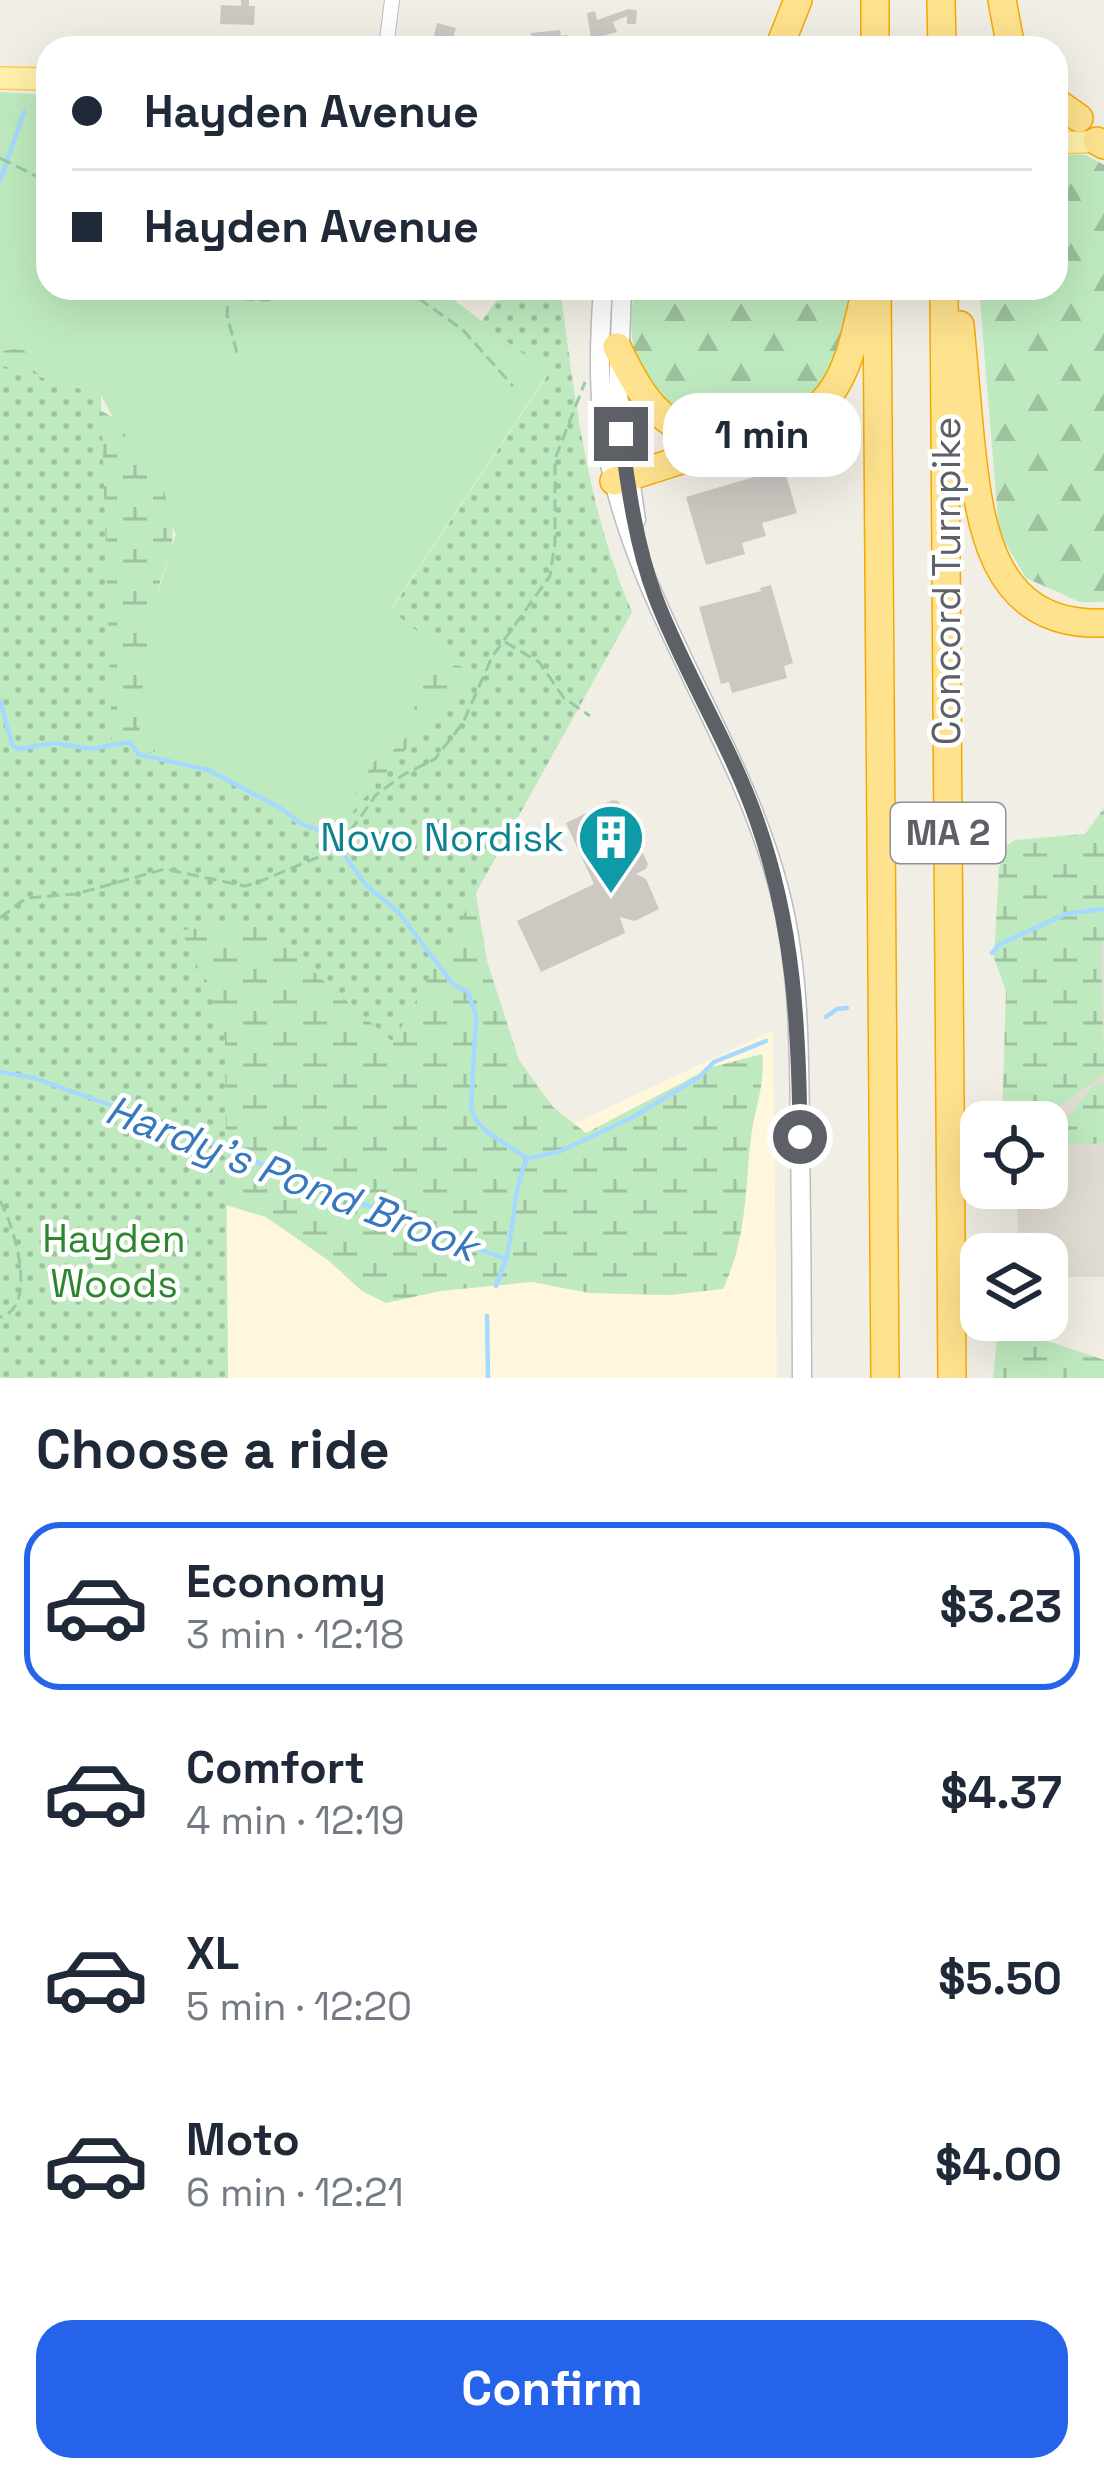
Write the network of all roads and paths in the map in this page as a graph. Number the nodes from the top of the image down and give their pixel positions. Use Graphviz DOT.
graph roads {
  1 [pos="392,0"];
  2 [pos="798,0"];
  3 [pos="874,0"];
  4 [pos="941,0"];
  5 [pos="1002,0"];
  6 [pos="388,36"];
  7 [pos="784,36"];
  8 [pos="875,36"];
  9 [pos="941,36"];
  10 [pos="1008,36"];
  11 [pos="0,78"];
  12 [pos="36,80"];
  13 [pos="0,158"];
  14 [pos="36,175"];
  15 [pos="228,300"];
  16 [pos="421,300"];
  17 [pos="602,300"];
  18 [pos="621,300"];
  19 [pos="863,300"];
  20 [pos="877,300"];
  21 [pos="944,300"];
  22 [pos="958,300"];
  23 [pos="617,347"];
  24 [pos="238,357"];
  25 [pos="589,376"];
  26 [pos="513,386"];
  27 [pos="726,446"];
  28 [pos="621,479"];
  29 [pos="1104,623"];
  30 [pos="503,641"];
  31 [pos="590,716"];
  32 [pos="0,918"];
  33 [pos="0,1201"];
  34 [pos="0,1317"];
  35 [pos="802,1378"];
  36 [pos="885,1378"];
  37 [pos="952,1378"];
  1 -- 6 [label="street"];
  2 -- 7 [label="highway"];
  3 -- 8 [label="highway"];
  4 -- 9 [label="highway"];
  5 -- 10 [label="highway"];
  11 -- 12 [label="main road"];
  13 -- 14 [label="path"];
  15 -- 24 [label="path"];
  16 -- 26 [label="path"];
  17 -- 28 [label="street"];
  18 -- 23 [label="street"];
  19 -- 27 [label="highway"];
  20 -- 36 [label="highway, Concord Turnpike / MA 2"];
  21 -- 37 [label="highway, Concord Turnpike / MA 2"];
  22 -- 29 [label="highway"];
  23 -- 27 [label="highway"];
  23 -- 28 [label="street"];
  25 -- 30 [label="path"];
  27 -- 28 [label="highway"];
  28 -- 35 [label="street"];
  30 -- 31 [label="path"];
  30 -- 32 [label="path"];
  33 -- 34 [label="path"];
}
